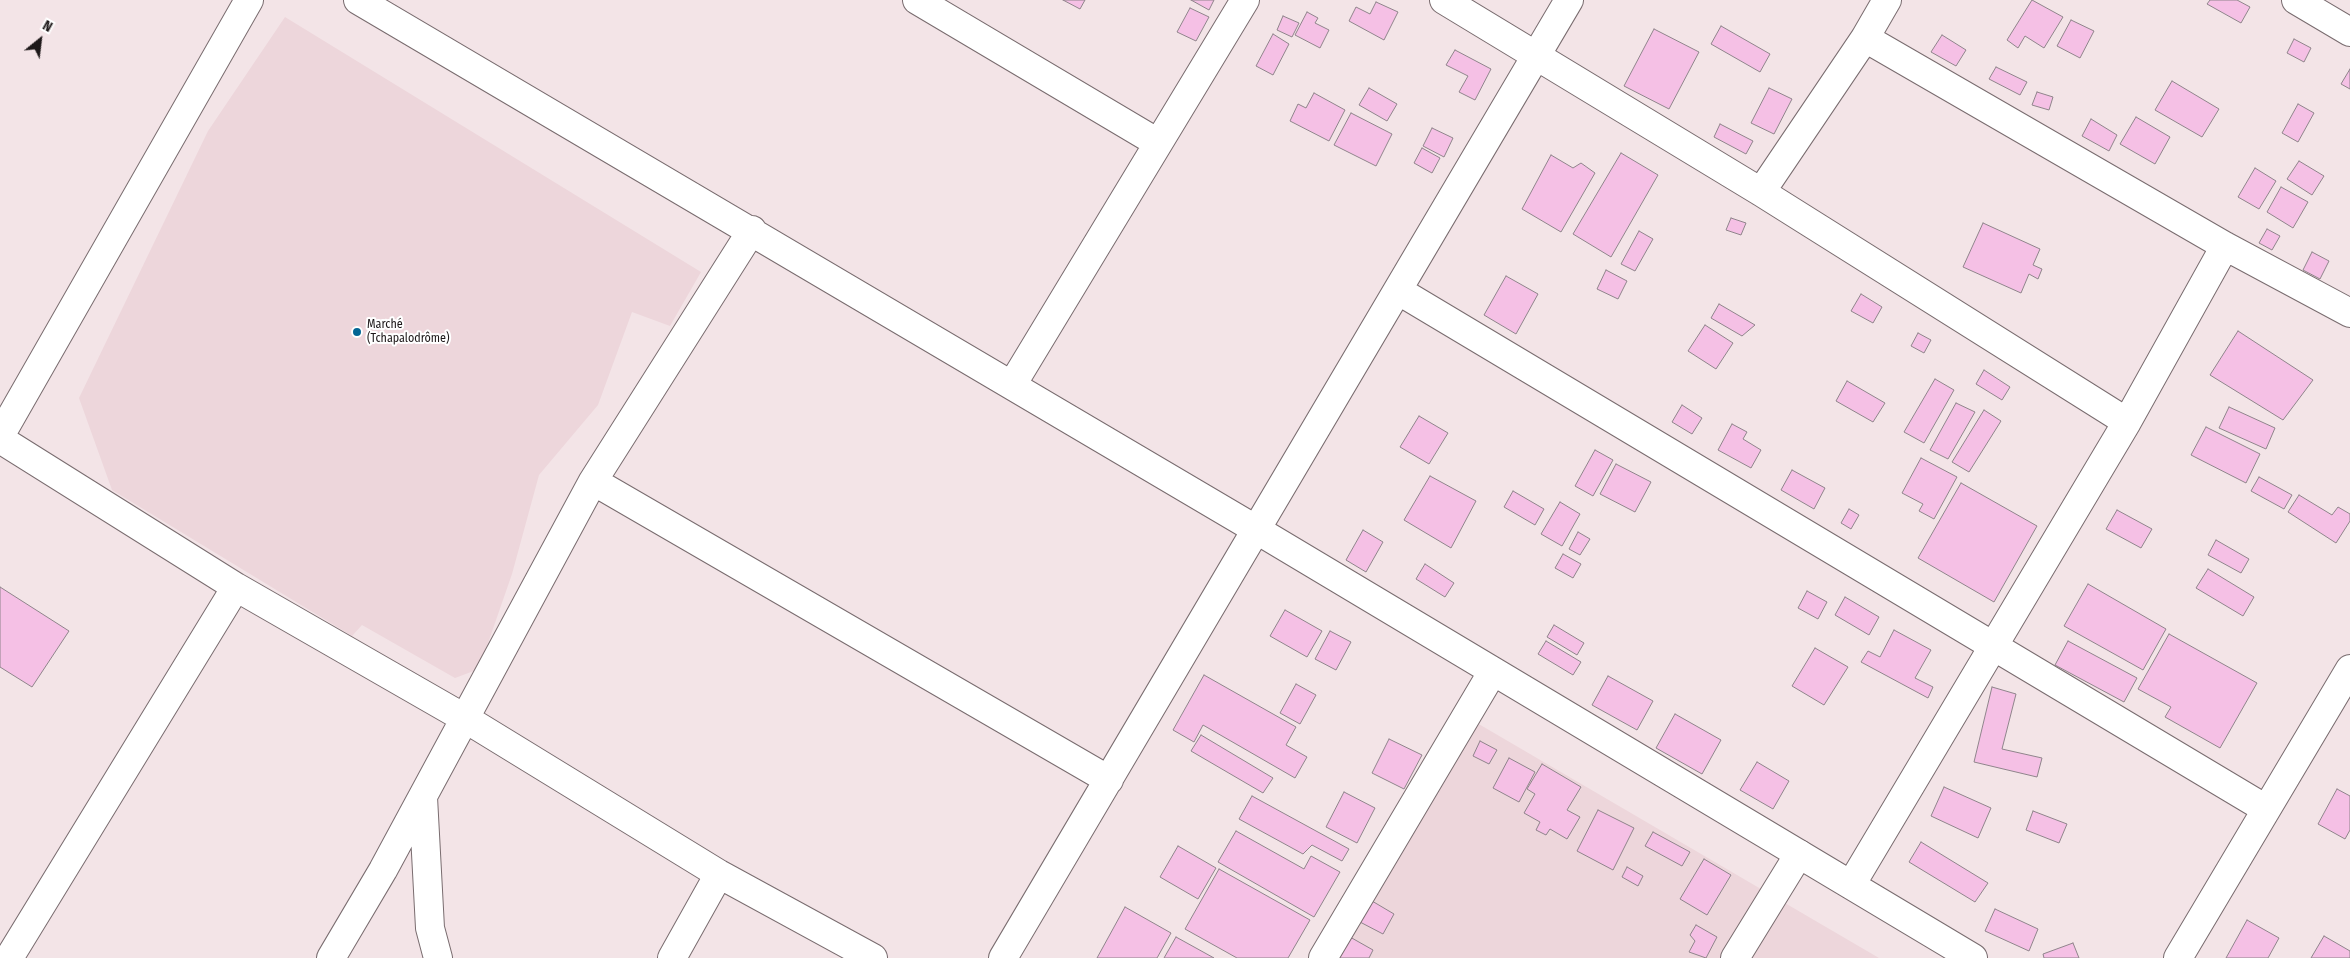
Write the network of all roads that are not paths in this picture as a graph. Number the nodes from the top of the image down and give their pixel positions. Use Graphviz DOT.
graph roads {
  1 [pos="248,0"];
  2 [pos="358,0"];
  3 [pos="917,0"];
  4 [pos="1246,0"];
  5 [pos="1444,0"];
  6 [pos="1569,0"];
  7 [pos="1887,0"];
  8 [pos="2296,0"];
  9 [pos="2350,32"];
  10 [pos="1865,38"];
  11 [pos="1536,55"];
  12 [pos="1158,143"];
  13 [pos="1761,192"];
  14 [pos="752,230"];
  15 [pos="2225,246"];
  16 [pos="1399,291"];
  17 [pos="2350,313"];
  18 [pos="1012,385"];
  19 [pos="2127,422"];
  20 [pos="0,437"];
  21 [pos="593,481"];
  22 [pos="1257,530"];
  23 [pos="236,587"];
  24 [pos="1993,646"];
  25 [pos="2350,669"];
  26 [pos="1492,671"];
  27 [pos="466,718"];
  28 [pos="1109,780"];
  29 [pos="423,797"];
  30 [pos="2266,809"];
  31 [pos="1799,854"];
  32 [pos="719,874"];
  33 [pos="1851,885"];
  34 [pos="9,958"];
  35 [pos="331,958"];
  36 [pos="438,958"];
  37 [pos="672,958"];
  38 [pos="873,958"];
  39 [pos="1003,958"];
  40 [pos="1323,958"];
  41 [pos="1735,958"];
  42 [pos="1972,958"];
  43 [pos="2178,958"];
  1 -- 20 [label="street"];
  2 -- 14 [label="street"];
  3 -- 12 [label="street"];
  4 -- 12 [label="street"];
  5 -- 11 [label="street"];
  6 -- 11 [label="street"];
  7 -- 10 [label="street"];
  8 -- 9 [label="street"];
  10 -- 13 [label="street"];
  10 -- 15 [label="street"];
  11 -- 13 [label="street"];
  11 -- 16 [label="street"];
  12 -- 18 [label="street"];
  13 -- 19 [label="street"];
  14 -- 18 [label="street"];
  14 -- 21 [label="street"];
  15 -- 17 [label="street"];
  15 -- 19 [label="street"];
  16 -- 22 [label="street"];
  16 -- 24 [label="street"];
  18 -- 22 [label="street"];
  19 -- 24 [label="street"];
  20 -- 23 [label="street"];
  21 -- 27 [label="street"];
  21 -- 28 [label="street"];
  22 -- 26 [label="street"];
  22 -- 28 [label="street"];
  23 -- 27 [label="street"];
  23 -- 34 [label="street"];
  24 -- 30 [label="street"];
  24 -- 33 [label="street"];
  25 -- 30 [label="street"];
  26 -- 31 [label="street"];
  26 -- 40 [label="street"];
  27 -- 29 [label="street"];
  27 -- 32 [label="street"];
  28 -- 39 [label="street"];
  29 -- 35 [label="street"];
  29 -- 36 [label="street"];
  30 -- 43 [label="street"];
  31 -- 33 [label="street"];
  31 -- 41 [label="street"];
  32 -- 37 [label="street"];
  32 -- 38 [label="street"];
  33 -- 42 [label="street"];
}
